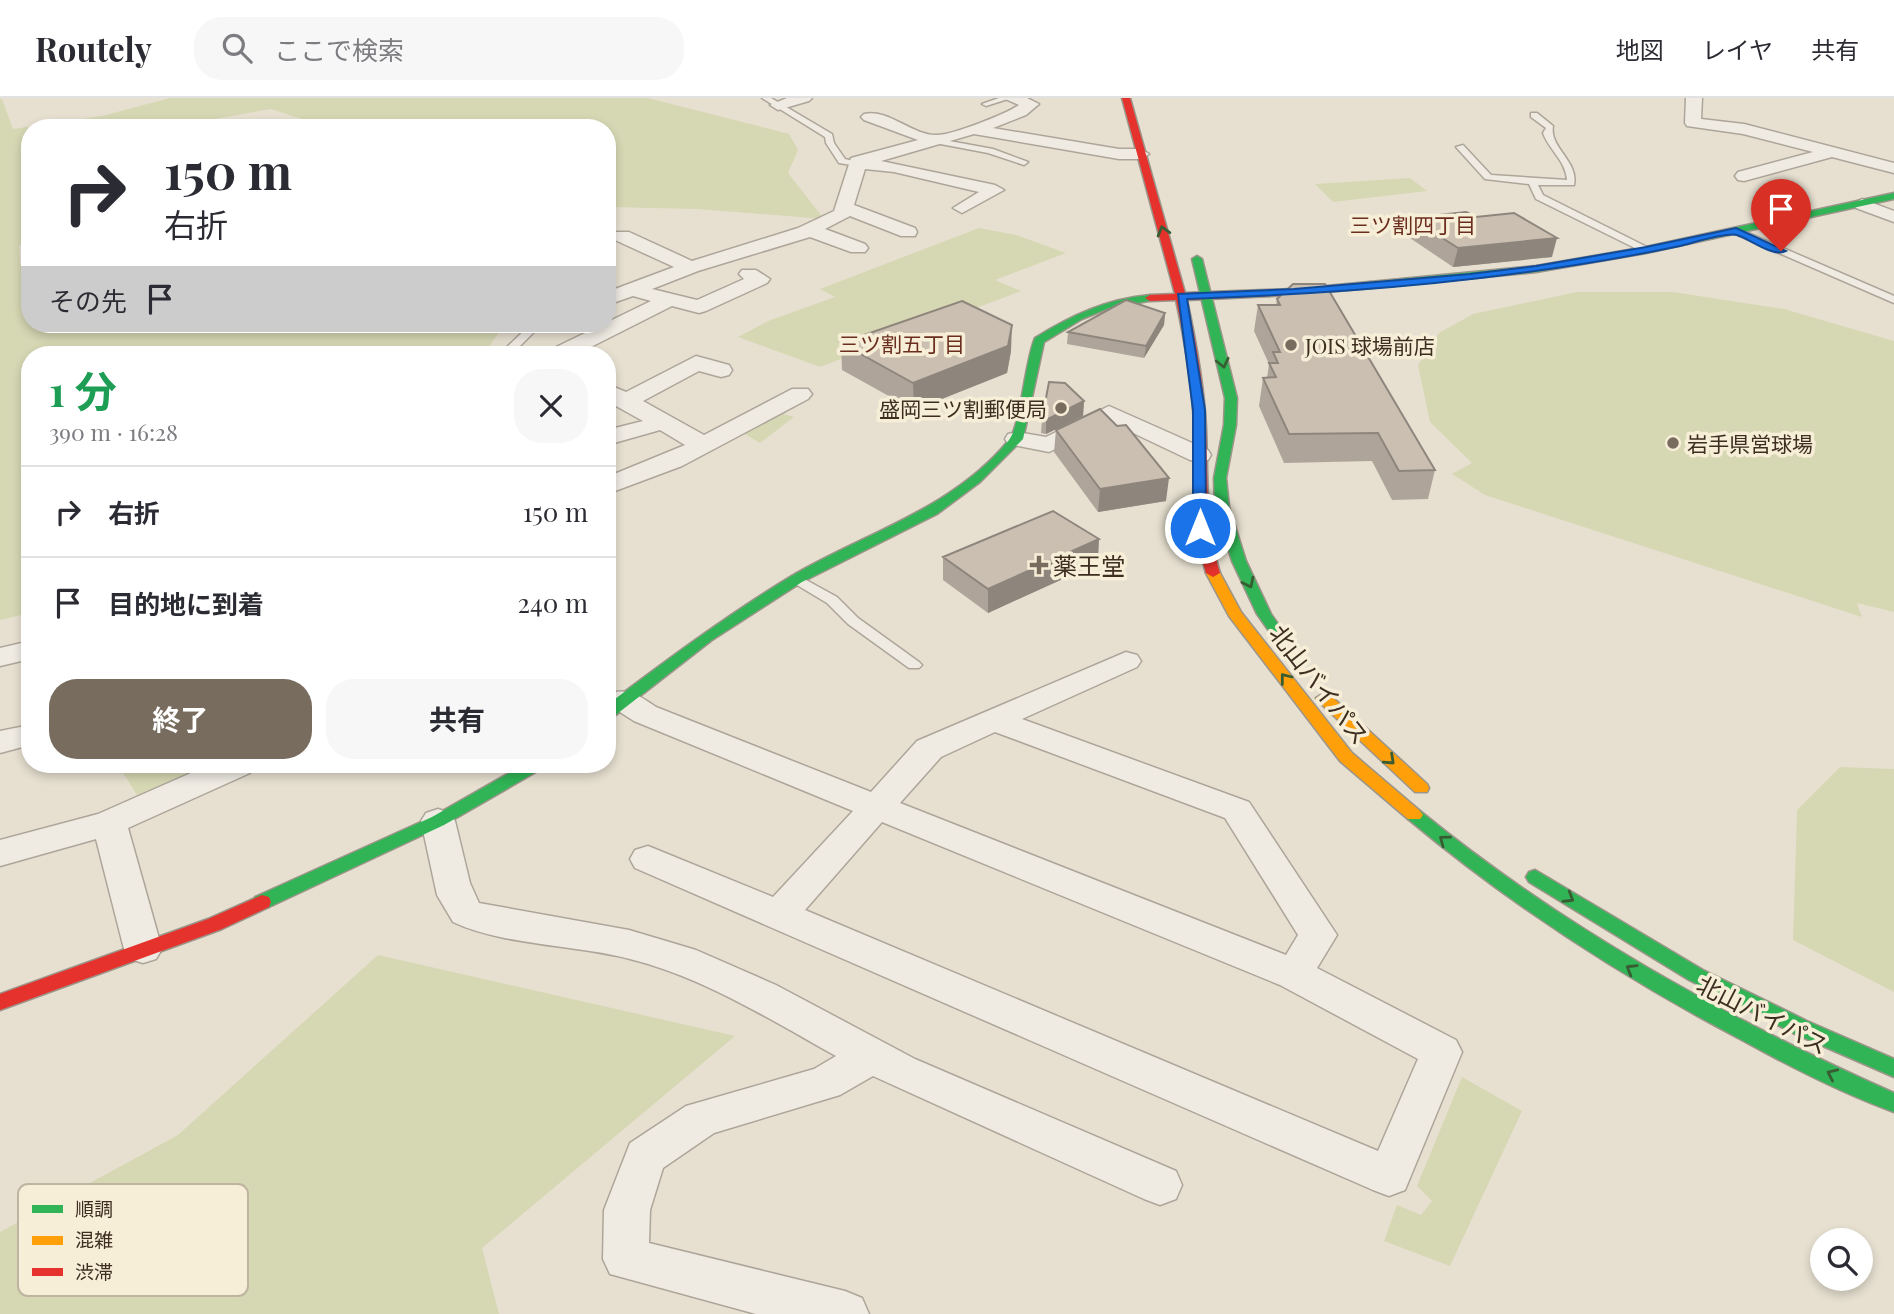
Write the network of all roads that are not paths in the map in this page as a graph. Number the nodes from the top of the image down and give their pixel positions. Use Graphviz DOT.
graph roads {
  1 [pos="804,98"];
  2 [pos="1009,98"];
  3 [pos="1126,98"];
  4 [pos="1694,98"];
  5 [pos="772,101"];
  6 [pos="986,104"];
  7 [pos="1534,115"];
  8 [pos="869,117"];
  9 [pos="973,129"];
  10 [pos="933,140"];
  11 [pos="1460,147"];
  12 [pos="1833,152"];
  13 [pos="1141,154"];
  14 [pos="1024,162"];
  15 [pos="857,163"];
  16 [pos="1894,168"];
  17 [pos="1744,176"];
  18 [pos="1532,182"];
  19 [pos="1894,196"];
  20 [pos="1862,204"];
  21 [pos="846,208"];
  22 [pos="962,208"];
  23 [pos="1894,217"];
  24 [pos="808,230"];
  25 [pos="1736,231"];
  26 [pos="908,232"];
  27 [pos="622,236"];
  28 [pos="1192,242"];
  29 [pos="858,248"];
  30 [pos="1646,250"];
  31 [pos="691,267"];
  32 [pos="749,274"];
  33 [pos="634,290"];
  34 [pos="616,296"];
  35 [pos="1207,296"];
  36 [pos="1182,297"];
  37 [pos="671,299"];
  38 [pos="1894,300"];
  39 [pos="616,326"];
  40 [pos="528,333"];
  41 [pos="602,333"];
  42 [pos="514,346"];
  43 [pos="576,346"];
  44 [pos="721,370"];
  45 [pos="800,394"];
  46 [pos="617,396"];
  47 [pos="664,422"];
  48 [pos="616,435"];
  49 [pos="1017,439"];
  50 [pos="704,444"];
  51 [pos="1199,455"];
  52 [pos="616,483"];
  53 [pos="797,579"];
  54 [pos="1288,647"];
  55 [pos="21,652"];
  56 [pos="0,657"];
  57 [pos="1126,661"];
  58 [pos="914,665"];
  59 [pos="1312,680"];
  60 [pos="616,705"];
  61 [pos="616,706"];
  62 [pos="993,720"];
  63 [pos="21,737"];
  64 [pos="0,742"];
  65 [pos="220,773"];
  66 [pos="521,773"];
  67 [pos="1432,797"];
  68 [pos="876,807"];
  69 [pos="438,821"];
  70 [pos="109,823"];
  71 [pos="0,853"];
  72 [pos="648,859"];
  73 [pos="1519,864"];
  74 [pos="779,915"];
  75 [pos="142,949"];
  76 [pos="1294,974"];
  77 [pos="0,1002"];
  78 [pos="872,1055"];
  79 [pos="1894,1068"];
  80 [pos="1894,1103"];
  81 [pos="1160,1185"];
  82 [pos="845,1314"];
  1 -- 5 [label="street"];
  2 -- 6 [label="lane"];
  2 -- 9 [label="street"];
  3 -- 13 [label="main road, 北山バイパス"];
  4 -- 12 [label="street"];
  5 -- 15 [label="lane"];
  7 -- 18 [label="lane"];
  8 -- 10 [label="street"];
  9 -- 10 [label="street"];
  9 -- 13 [label="street"];
  10 -- 14 [label="lane"];
  10 -- 15 [label="street"];
  11 -- 18 [label="lane"];
  12 -- 16 [label="street"];
  12 -- 17 [label="street"];
  36 -- 13 [label="main road, 北山バイパス, one-way"];
  15 -- 21 [label="street"];
  15 -- 22 [label="street"];
  18 -- 30 [label="lane"];
  19 -- 20 [label="main road"];
  20 -- 23 [label="street"];
  20 -- 25 [label="main road"];
  21 -- 24 [label="street"];
  21 -- 26 [label="street"];
  24 -- 29 [label="street"];
  24 -- 31 [label="street"];
  25 -- 30 [label="main road"];
  25 -- 38 [label="lane"];
  27 -- 31 [label="street"];
  28 -- 35 [label="main road, 北山バイパス"];
  30 -- 35 [label="main road"];
  31 -- 33 [label="street"];
  32 -- 37 [label="street"];
  33 -- 34 [label="street"];
  33 -- 37 [label="street"];
  35 -- 36 [label="main road"];
  35 -- 54 [label="main road, 北山バイパス, one-way"];
  36 -- 49 [label="main road"];
  36 -- 51 [label="main road, 北山バイパス"];
  37 -- 39 [label="street"];
  40 -- 42 [label="lane"];
  41 -- 43 [label="street"];
  44 -- 46 [label="street"];
  45 -- 50 [label="street"];
  46 -- 47 [label="street"];
  47 -- 48 [label="street"];
  47 -- 50 [label="street"];
  49 -- 51 [label="street"];
  49 -- 53 [label="main road"];
  50 -- 52 [label="street"];
  80 -- 51 [label="main road, 北山バイパス, one-way"];
  53 -- 58 [label="lane"];
  53 -- 60 [label="main road"];
  55 -- 56 [label="street"];
  57 -- 62 [label="street"];
  59 -- 67 [label="main road, 北山バイパス, one-way"];
  61 -- 68 [label="street"];
  62 -- 68 [label="street"];
  62 -- 76 [label="street"];
  63 -- 64 [label="street"];
  65 -- 70 [label="street"];
  66 -- 69 [label="main road"];
  68 -- 74 [label="street"];
  68 -- 76 [label="street"];
  69 -- 75 [label="main road"];
  69 -- 78 [label="street"];
  70 -- 71 [label="street"];
  70 -- 75 [label="street"];
  72 -- 74 [label="street"];
  73 -- 79 [label="main road, 北山バイパス, one-way"];
  74 -- 76 [label="street"];
  75 -- 77 [label="main road"];
  78 -- 81 [label="street"];
  78 -- 82 [label="street"];
}
